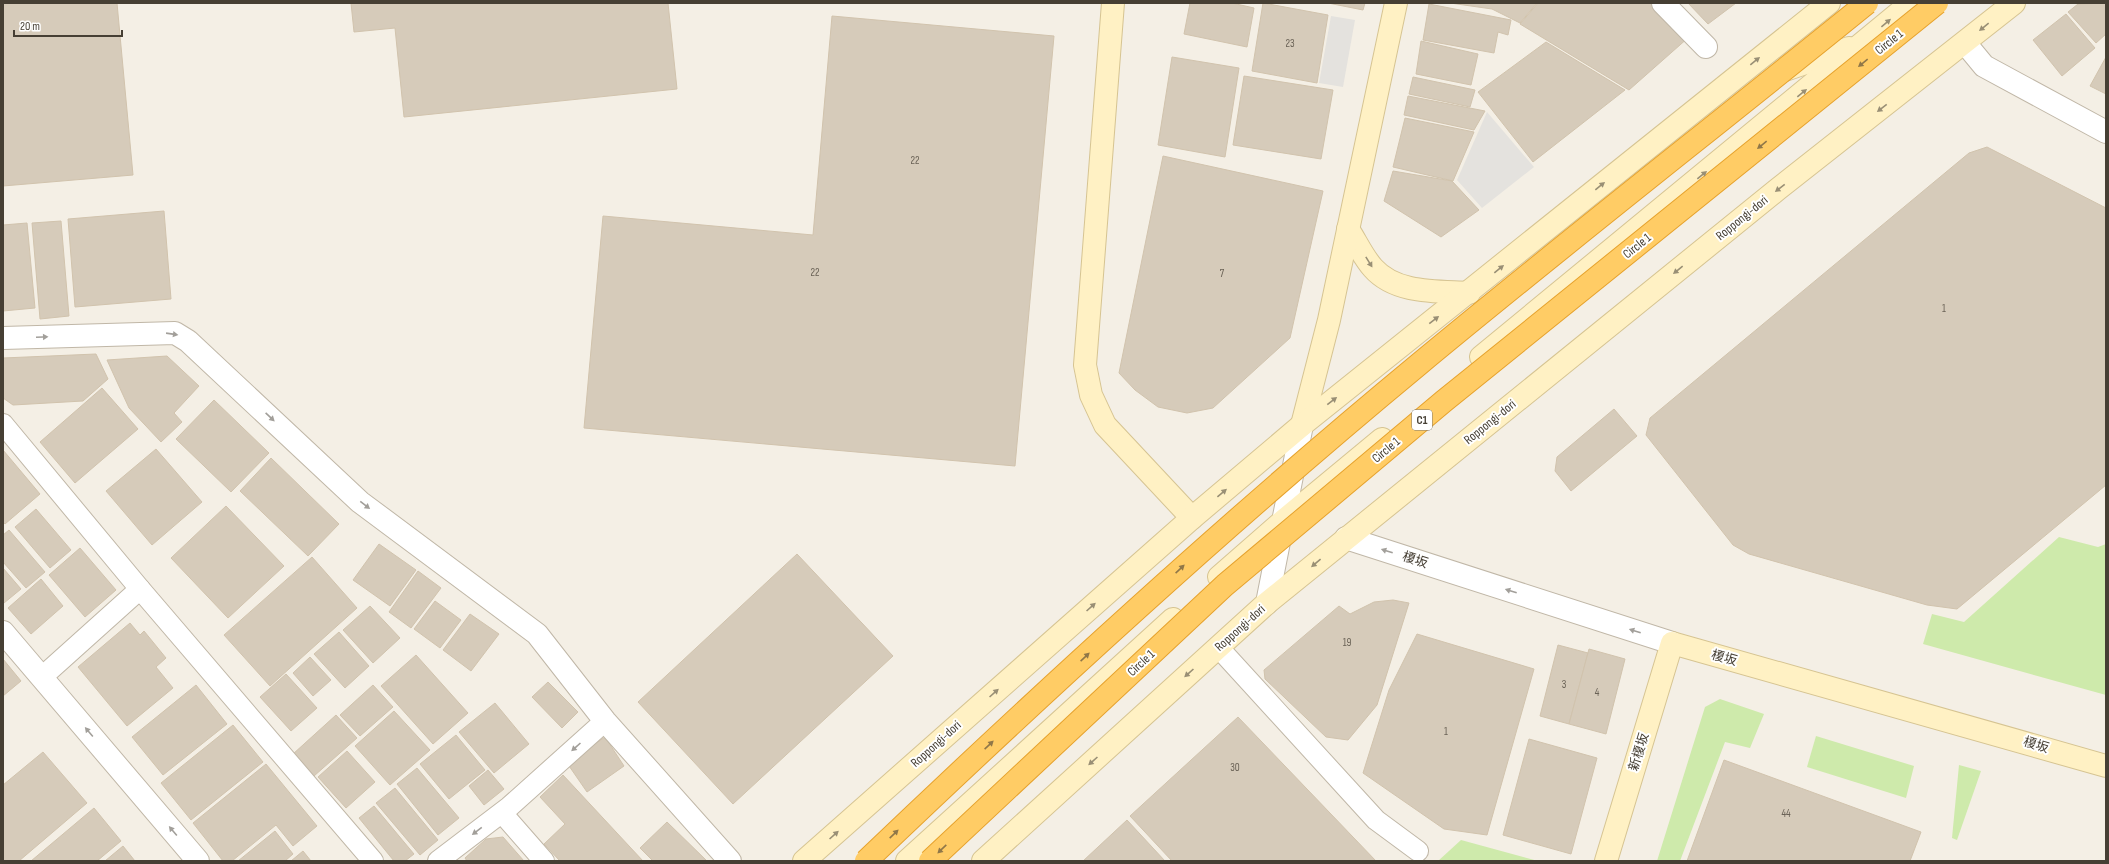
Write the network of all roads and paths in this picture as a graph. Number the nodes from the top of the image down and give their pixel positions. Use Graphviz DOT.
graph roads {
  1 [pos="1113,3"];
  2 [pos="1396,3"];
  3 [pos="1663,3"];
  4 [pos="1829,3"];
  5 [pos="1866,3"];
  6 [pos="1911,3"];
  7 [pos="1937,3"];
  8 [pos="2014,3"];
  9 [pos="1965,43"];
  10 [pos="1862,44"];
  11 [pos="1706,47"];
  12 [pos="1714,94"];
  13 [pos="2106,132"];
  14 [pos="1348,228"];
  15 [pos="1469,293"];
  16 [pos="3,338"];
  17 [pos="3,424"];
  18 [pos="1302,425"];
  19 [pos="1192,518"];
  20 [pos="1283,521"];
  21 [pos="1346,538"];
  22 [pos="140,589"];
  23 [pos="1267,603"];
  24 [pos="3,632"];
  25 [pos="1672,643"];
  26 [pos="1218,647"];
  27 [pos="42,677"];
  28 [pos="605,721"];
  29 [pos="2106,766"];
  30 [pos="502,812"];
  31 [pos="1418,852"];
  32 [pos="985,860"];
  33 [pos="198,861"];
  34 [pos="373,861"];
  35 [pos="438,861"];
  36 [pos="544,861"];
  37 [pos="730,861"];
  38 [pos="804,861"];
  39 [pos="866,861"];
  40 [pos="908,861"];
  41 [pos="930,861"];
  42 [pos="1606,861"];
  1 -- 19 [label="main road"];
  2 -- 14 [label="main road"];
  3 -- 11 [label="street"];
  12 -- 4 [label="main road, Roppongi-dori, one-way"];
  39 -- 5 [label="highway, one-way, bridge"];
  10 -- 6 [label="main road, one-way"];
  7 -- 41 [label="highway, Circle 1 / C1, one-way, bridge"];
  8 -- 9 [label="main road, Roppongi-dori, one-way"];
  9 -- 13 [label="street"];
  9 -- 21 [label="main road, Roppongi-dori, one-way"];
  10 -- 12 [label="main road"];
  20 -- 10 [label="main road, one-way"];
  15 -- 12 [label="main road, Roppongi-dori, one-way"];
  14 -- 15 [label="main road, one-way"];
  14 -- 18 [label="main road"];
  18 -- 15 [label="main road, Roppongi-dori, one-way"];
  16 -- 28 [label="street, one-way"];
  17 -- 22 [label="lane"];
  19 -- 18 [label="main road, Roppongi-dori, one-way"];
  18 -- 20 [label="street"];
  38 -- 19 [label="main road, Roppongi-dori, one-way"];
  20 -- 23 [label="street"];
  20 -- 40 [label="main road"];
  21 -- 23 [label="main road, Roppongi-dori, one-way"];
  25 -- 21 [label="street, 榎坂, one-way"];
  22 -- 27 [label="lane"];
  22 -- 34 [label="lane"];
  23 -- 26 [label="main road, Roppongi-dori"];
  24 -- 27 [label="street"];
  25 -- 29 [label="main road, 榎坂"];
  25 -- 42 [label="main road, 新榎坂"];
  26 -- 31 [label="lane"];
  26 -- 32 [label="main road, Roppongi-dori, one-way"];
  33 -- 27 [label="street, one-way"];
  28 -- 30 [label="lane, one-way"];
  28 -- 37 [label="street"];
  30 -- 35 [label="lane, one-way"];
  30 -- 36 [label="lane"];
}
